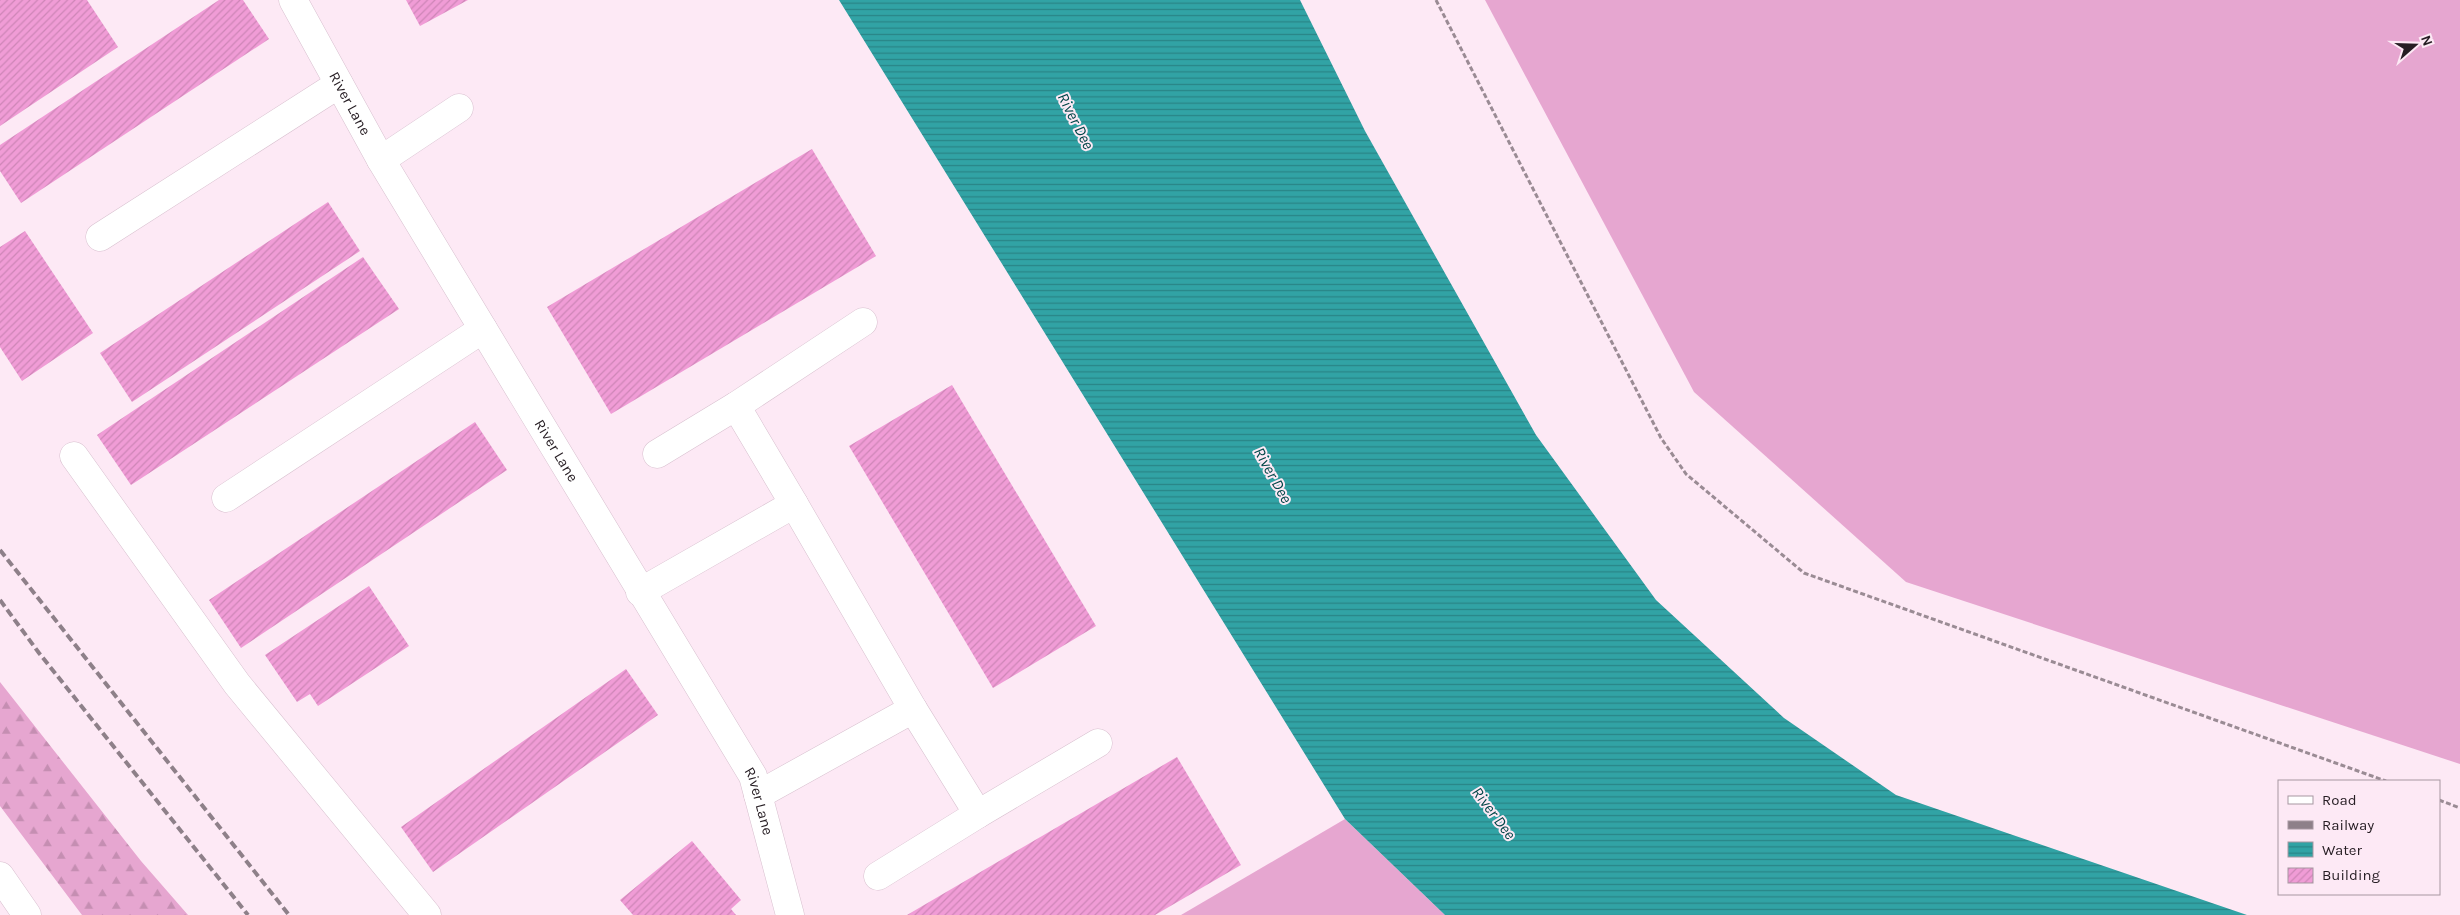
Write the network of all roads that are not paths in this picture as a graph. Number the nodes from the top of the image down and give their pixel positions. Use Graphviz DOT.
graph roads {
  1 [pos="293,0"];
  2 [pos="339,84"];
  3 [pos="459,108"];
  4 [pos="381,160"];
  5 [pos="100,237"];
  6 [pos="863,322"];
  7 [pos="483,329"];
  8 [pos="736,406"];
  9 [pos="657,454"];
  10 [pos="74,456"];
  11 [pos="226,498"];
  12 [pos="794,504"];
  13 [pos="640,592"];
  14 [pos="913,708"];
  15 [pos="1098,743"];
  16 [pos="758,795"];
  17 [pos="978,814"];
  18 [pos="0,876"];
  19 [pos="878,876"];
  20 [pos="28,915"];
  21 [pos="427,915"];
  22 [pos="790,915"];
  1 -- 2 [label="street, River Lane"];
  2 -- 4 [label="street, River Lane"];
  2 -- 5 [label="street"];
  3 -- 4 [label="street"];
  4 -- 7 [label="street, River Lane"];
  6 -- 8 [label="street"];
  7 -- 11 [label="street"];
  7 -- 13 [label="street, River Lane"];
  8 -- 9 [label="street"];
  8 -- 12 [label="street"];
  10 -- 21 [label="street"];
  12 -- 13 [label="street"];
  12 -- 14 [label="street"];
  13 -- 16 [label="street, River Lane"];
  14 -- 16 [label="street"];
  14 -- 17 [label="street"];
  15 -- 17 [label="street"];
  16 -- 22 [label="street, River Lane"];
  17 -- 19 [label="street"];
  18 -- 20 [label="street"];
}
